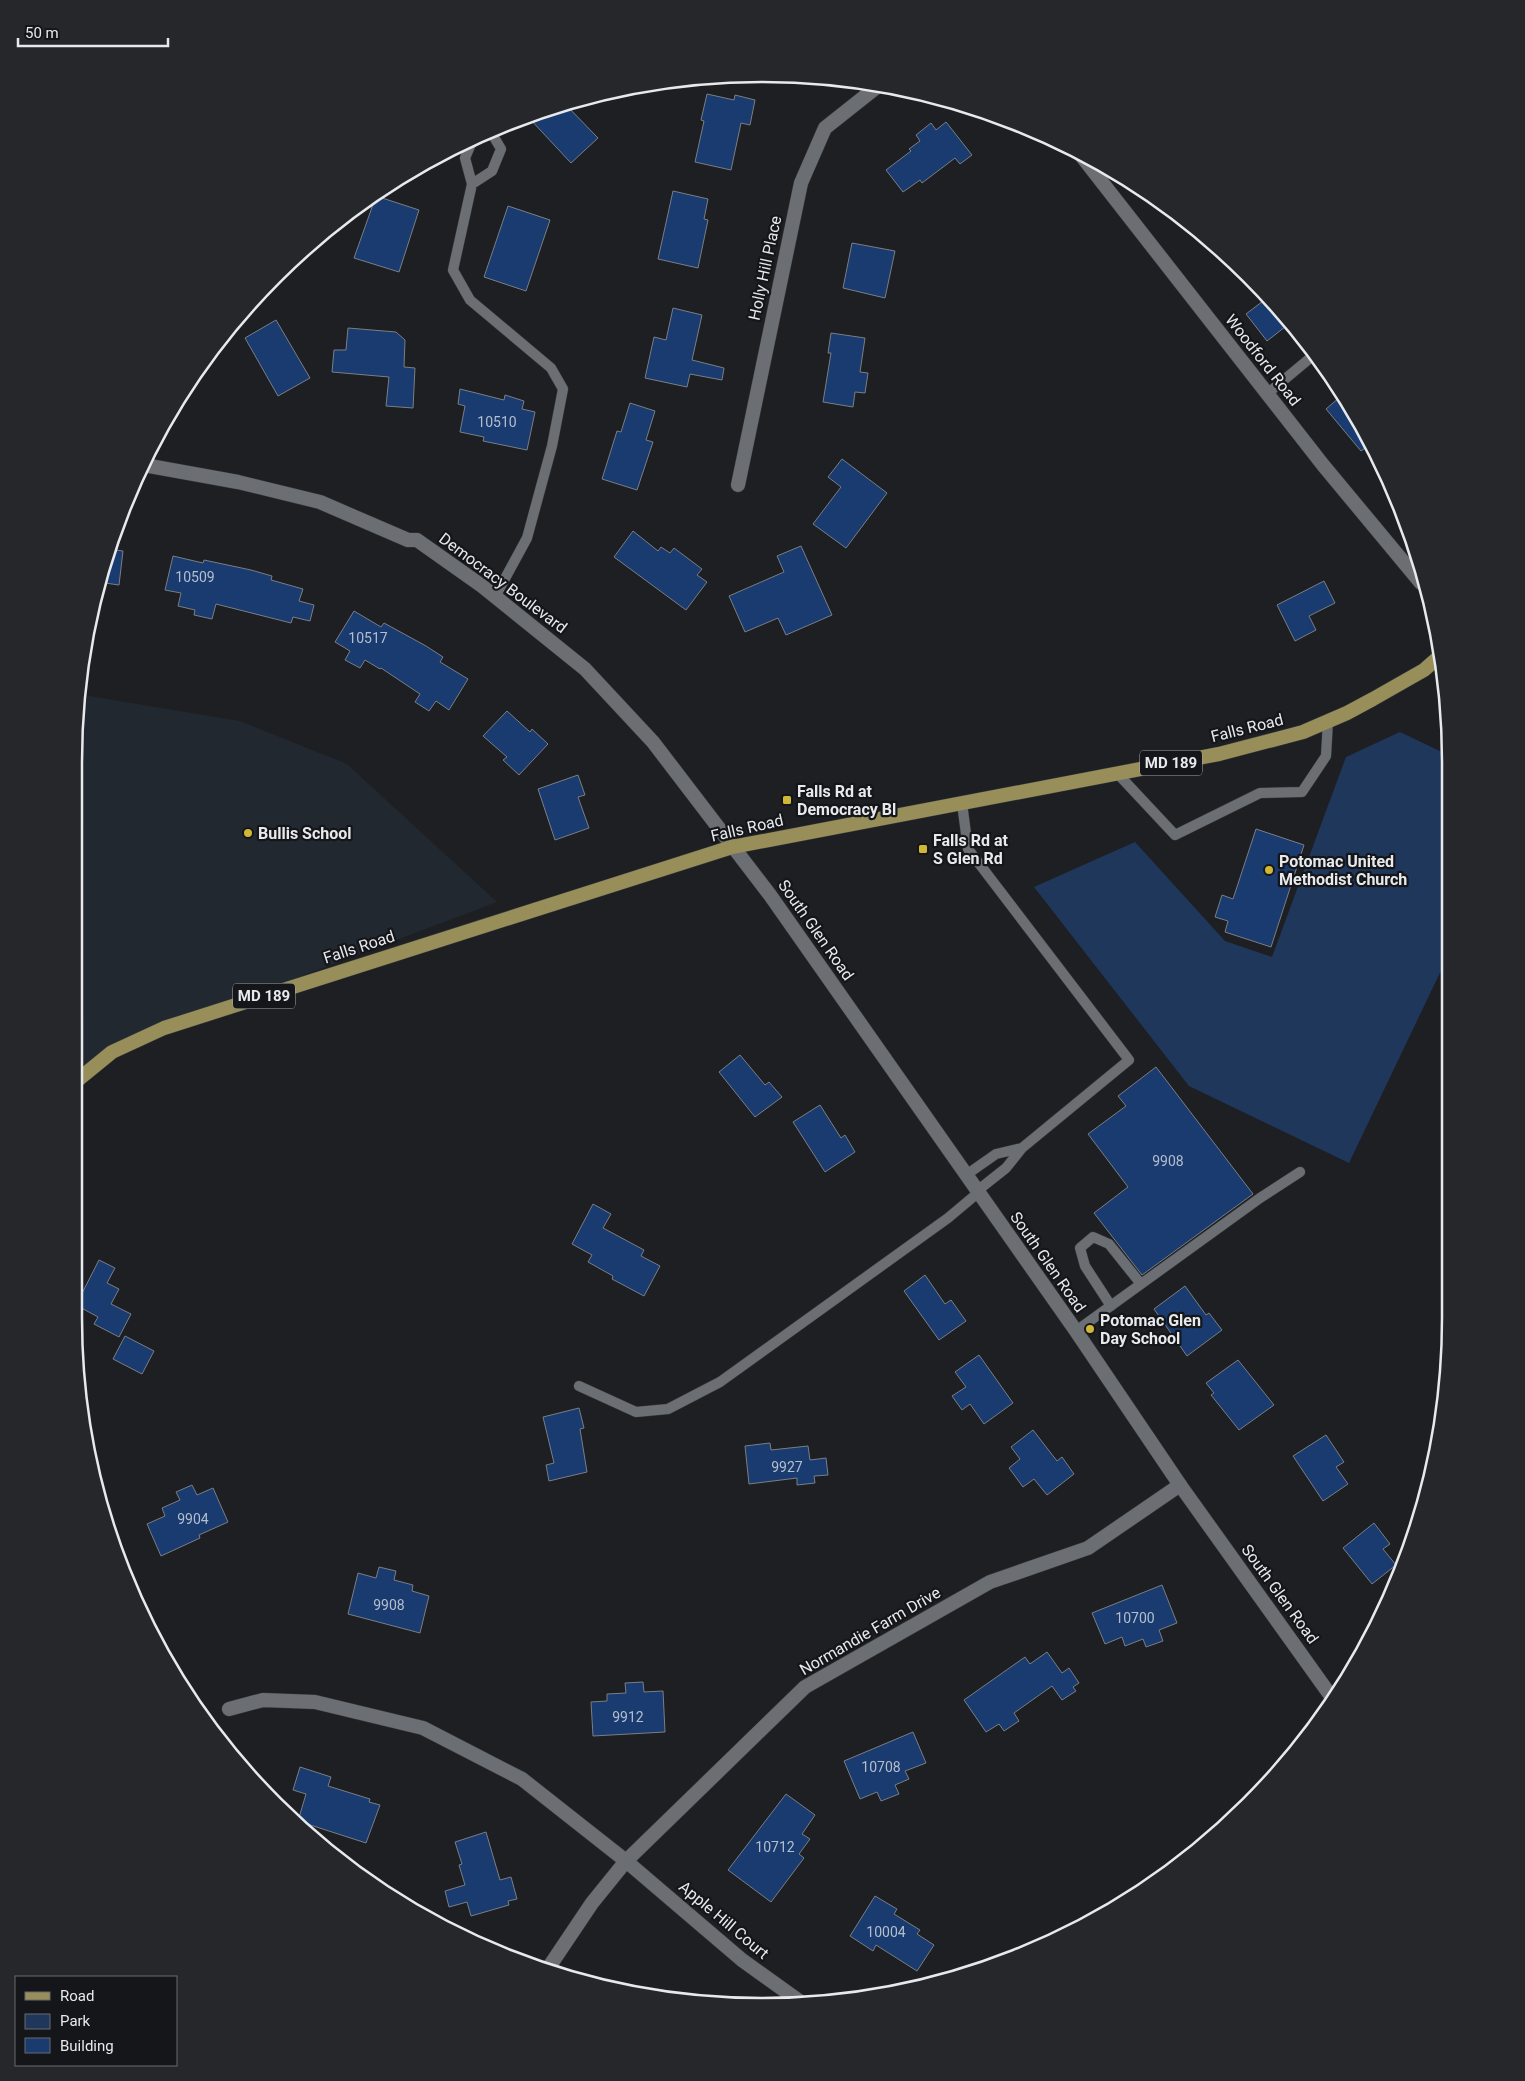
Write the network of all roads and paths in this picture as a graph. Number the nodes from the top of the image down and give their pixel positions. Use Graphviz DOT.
graph roads {
  1 [pos="871,92"];
  2 [pos="494,138"];
  3 [pos="468,150"];
  4 [pos="1091,168"];
  5 [pos="472,184"];
  6 [pos="1309,359"];
  7 [pos="1267,394"];
  8 [pos="151,466"];
  9 [pos="738,485"];
  10 [pos="1416,577"];
  11 [pos="495,597"];
  12 [pos="1435,661"];
  13 [pos="1328,721"];
  14 [pos="1117,773"];
  15 [pos="962,803"];
  16 [pos="732,847"];
  17 [pos="82,1076"];
  18 [pos="1022,1148"];
  19 [pos="1300,1172"];
  20 [pos="966,1175"];
  21 [pos="978,1191"];
  22 [pos="1141,1284"];
  23 [pos="1111,1306"];
  24 [pos="1076,1331"];
  25 [pos="579,1386"];
  26 [pos="1180,1485"];
  27 [pos="1329,1694"];
  28 [pos="229,1709"];
  29 [pos="626,1861"];
  30 [pos="551,1964"];
  31 [pos="794,1997"];
  1 -- 9 [label="street, Holly Hill Place"];
  2 -- 5 [label="lane"];
  3 -- 5 [label="lane"];
  4 -- 7 [label="street, Woodford Road"];
  5 -- 11 [label="lane"];
  6 -- 7 [label="lane"];
  7 -- 10 [label="street, Woodford Road"];
  8 -- 11 [label="street, Democracy Boulevard"];
  11 -- 16 [label="street, Democracy Boulevard"];
  12 -- 13 [label="main road, Falls Road / MD 189"];
  13 -- 14 [label="main road, Falls Road / MD 189"];
  13 -- 14 [label="lane"];
  14 -- 15 [label="main road, Falls Road / MD 189"];
  15 -- 16 [label="main road, Falls Road / MD 189"];
  15 -- 18 [label="lane"];
  16 -- 17 [label="main road, Falls Road / MD 189"];
  16 -- 20 [label="street, South Glen Road"];
  18 -- 20 [label="lane"];
  18 -- 21 [label="lane"];
  19 -- 22 [label="lane"];
  20 -- 21 [label="street, South Glen Road"];
  21 -- 24 [label="street, South Glen Road"];
  21 -- 25 [label="lane"];
  22 -- 23 [label="lane"];
  22 -- 23 [label="lane"];
  23 -- 24 [label="lane"];
  24 -- 26 [label="street, South Glen Road"];
  26 -- 27 [label="street, South Glen Road"];
  26 -- 29 [label="street, Normandie Farm Drive"];
  28 -- 29 [label="street, Apple Hill Court"];
  29 -- 30 [label="street, Normandie Farm Drive"];
  29 -- 31 [label="street, Apple Hill Court"];
}
